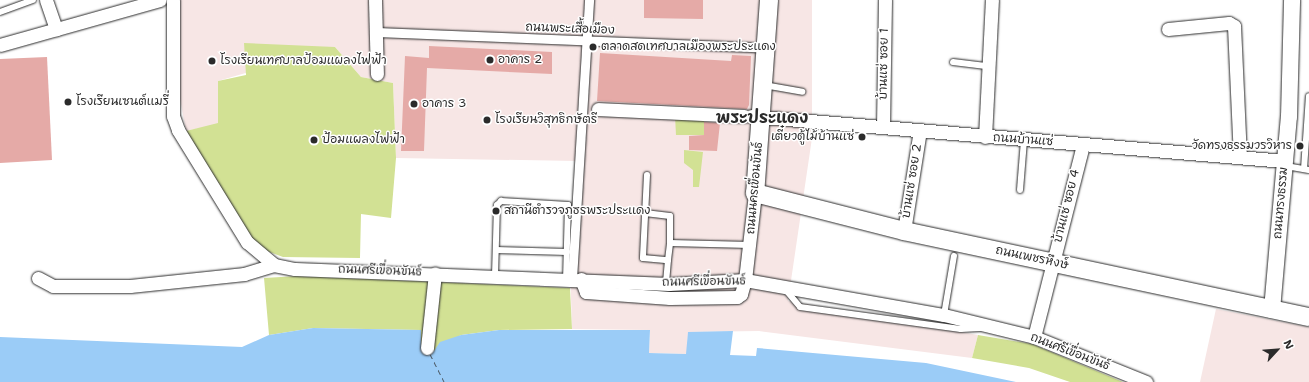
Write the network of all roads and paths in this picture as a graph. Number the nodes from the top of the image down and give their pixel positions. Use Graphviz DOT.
graph roads {
  1 [pos="34,0"];
  2 [pos="46,0"];
  3 [pos="160,0"];
  4 [pos="173,0"];
  5 [pos="375,0"];
  6 [pos="590,0"];
  7 [pos="770,0"];
  8 [pos="886,0"];
  9 [pos="992,0"];
  10 [pos="1292,0"];
  11 [pos="137,3"];
  12 [pos="0,12"];
  13 [pos="56,29"];
  14 [pos="1168,29"];
  15 [pos="375,32"];
  16 [pos="587,42"];
  17 [pos="0,45"];
  18 [pos="765,48"];
  19 [pos="953,62"];
  20 [pos="988,66"];
  21 [pos="376,74"];
  22 [pos="762,85"];
  23 [pos="802,92"];
  24 [pos="1309,96"];
  25 [pos="598,109"];
  26 [pos="752,117"];
  27 [pos="883,127"];
  28 [pos="920,130"];
  29 [pos="985,137"];
  30 [pos="1024,140"];
  31 [pos="1083,145"];
  32 [pos="1240,157"];
  33 [pos="1285,163"];
  34 [pos="1306,170"];
  35 [pos="647,175"];
  36 [pos="1020,190"];
  37 [pos="756,193"];
  38 [pos="645,213"];
  39 [pos="904,231"];
  40 [pos="670,243"];
  41 [pos="750,245"];
  42 [pos="496,250"];
  43 [pos="567,252"];
  44 [pos="954,256"];
  45 [pos="668,260"];
  46 [pos="1053,262"];
  47 [pos="274,265"];
  48 [pos="435,273"];
  49 [pos="495,276"];
  50 [pos="38,278"];
  51 [pos="573,279"];
  52 [pos="745,280"];
  53 [pos="666,284"];
  54 [pos="784,288"];
  55 [pos="875,303"];
  56 [pos="1272,310"];
  57 [pos="944,315"];
  58 [pos="872,316"];
  59 [pos="1309,317"];
  60 [pos="992,328"];
  61 [pos="1034,337"];
  62 [pos="427,348"];
  63 [pos="1146,382"];
  1 -- 12 [label="lane"];
  2 -- 13 [label="street"];
  3 -- 11 [label="street"];
  4 -- 47 [label="street, ถนนศรีเขื่อนขันธ์"];
  5 -- 15 [label="street"];
  6 -- 16 [label="street"];
  7 -- 18 [label="main road, ถนนนครเขื่อนขันธ์"];
  8 -- 27 [label="street, บ้านแซ่ ซอย 1"];
  9 -- 20 [label="street"];
  10 -- 33 [label="street, ถนนทรงธรรม"];
  11 -- 13 [label="street"];
  13 -- 17 [label="street"];
  14 -- 32 [label="street"];
  15 -- 16 [label="street, ถนนพระเสื้อเมือง"];
  15 -- 21 [label="street"];
  16 -- 18 [label="street, ถนนพระเสื้อเมือง"];
  16 -- 51 [label="street"];
  18 -- 22 [label="main road, ถนนนครเขื่อนขันธ์"];
  19 -- 20 [label="lane"];
  20 -- 29 [label="street"];
  22 -- 23 [label="lane"];
  22 -- 26 [label="main road, ถนนนครเขื่อนขันธ์"];
  24 -- 34 [label="lane"];
  25 -- 26 [label="street, ถนนบ้านแซ่"];
  26 -- 27 [label="street, ถนนบ้านแซ่"];
  26 -- 37 [label="main road, ถนนนครเขื่อนขันธ์"];
  27 -- 28 [label="street, ถนนบ้านแซ่"];
  28 -- 29 [label="street, ถนนบ้านแซ่"];
  28 -- 39 [label="street, บ้านแซ่ ซอย 2"];
  29 -- 30 [label="street, ถนนบ้านแซ่"];
  30 -- 31 [label="street, ถนนบ้านแซ่"];
  30 -- 36 [label="lane"];
  31 -- 32 [label="street, ถนนบ้านแซ่"];
  31 -- 46 [label="street, บ้านแซ่ ซอย 4"];
  32 -- 33 [label="street, ถนนบ้านแซ่"];
  33 -- 34 [label="lane"];
  33 -- 56 [label="street, ถนนทรงธรรม"];
  35 -- 38 [label="lane"];
  37 -- 39 [label="main road, ถนนเพชรหึงษ์"];
  37 -- 41 [label="street, ถนนนครเขื่อนขันธ์"];
  38 -- 40 [label="lane"];
  38 -- 45 [label="lane"];
  39 -- 46 [label="main road, ถนนเพชรหึงษ์"];
  40 -- 41 [label="lane"];
  40 -- 45 [label="lane"];
  41 -- 52 [label="street, ถนนนครเขื่อนขันธ์"];
  42 -- 43 [label="lane"];
  42 -- 43 [label="lane"];
  42 -- 49 [label="lane"];
  43 -- 51 [label="lane"];
  44 -- 57 [label="lane"];
  45 -- 53 [label="lane"];
  46 -- 56 [label="main road, ถนนเพชรหึงษ์"];
  46 -- 61 [label="street, บ้านแซ่ ซอย 4"];
  47 -- 48 [label="street, ถนนศรีเขื่อนขันธ์"];
  47 -- 50 [label="street"];
  48 -- 49 [label="street, ถนนศรีเขื่อนขันธ์"];
  48 -- 62 [label="street"];
  49 -- 51 [label="street, ถนนศรีเขื่อนขันธ์"];
  51 -- 52 [label="street, ถนนนครเขื่อนขันธ์"];
  51 -- 53 [label="street, ถนนศรีเขื่อนขันธ์"];
  52 -- 53 [label="street, ถนนศรีเขื่อนขันธ์"];
  52 -- 54 [label="street, ถนนศรีเขื่อนขันธ์"];
  54 -- 55 [label="street, ถนนศรีเขื่อนขันธ์"];
  54 -- 58 [label="lane, ถนนศรีเขื่อนขันธ์"];
  55 -- 57 [label="street, ถนนศรีเขื่อนขันธ์"];
  55 -- 58 [label="lane"];
  56 -- 59 [label="main road, ถนนเพชรหึงษ์"];
  57 -- 60 [label="street, ถนนศรีเขื่อนขันธ์"];
  58 -- 60 [label="lane, ถนนศรีเขื่อนขันธ์"];
  60 -- 61 [label="street, ถนนศรีเขื่อนขันธ์"];
  61 -- 63 [label="street, ถนนศรีเขื่อนขันธ์"];
}
